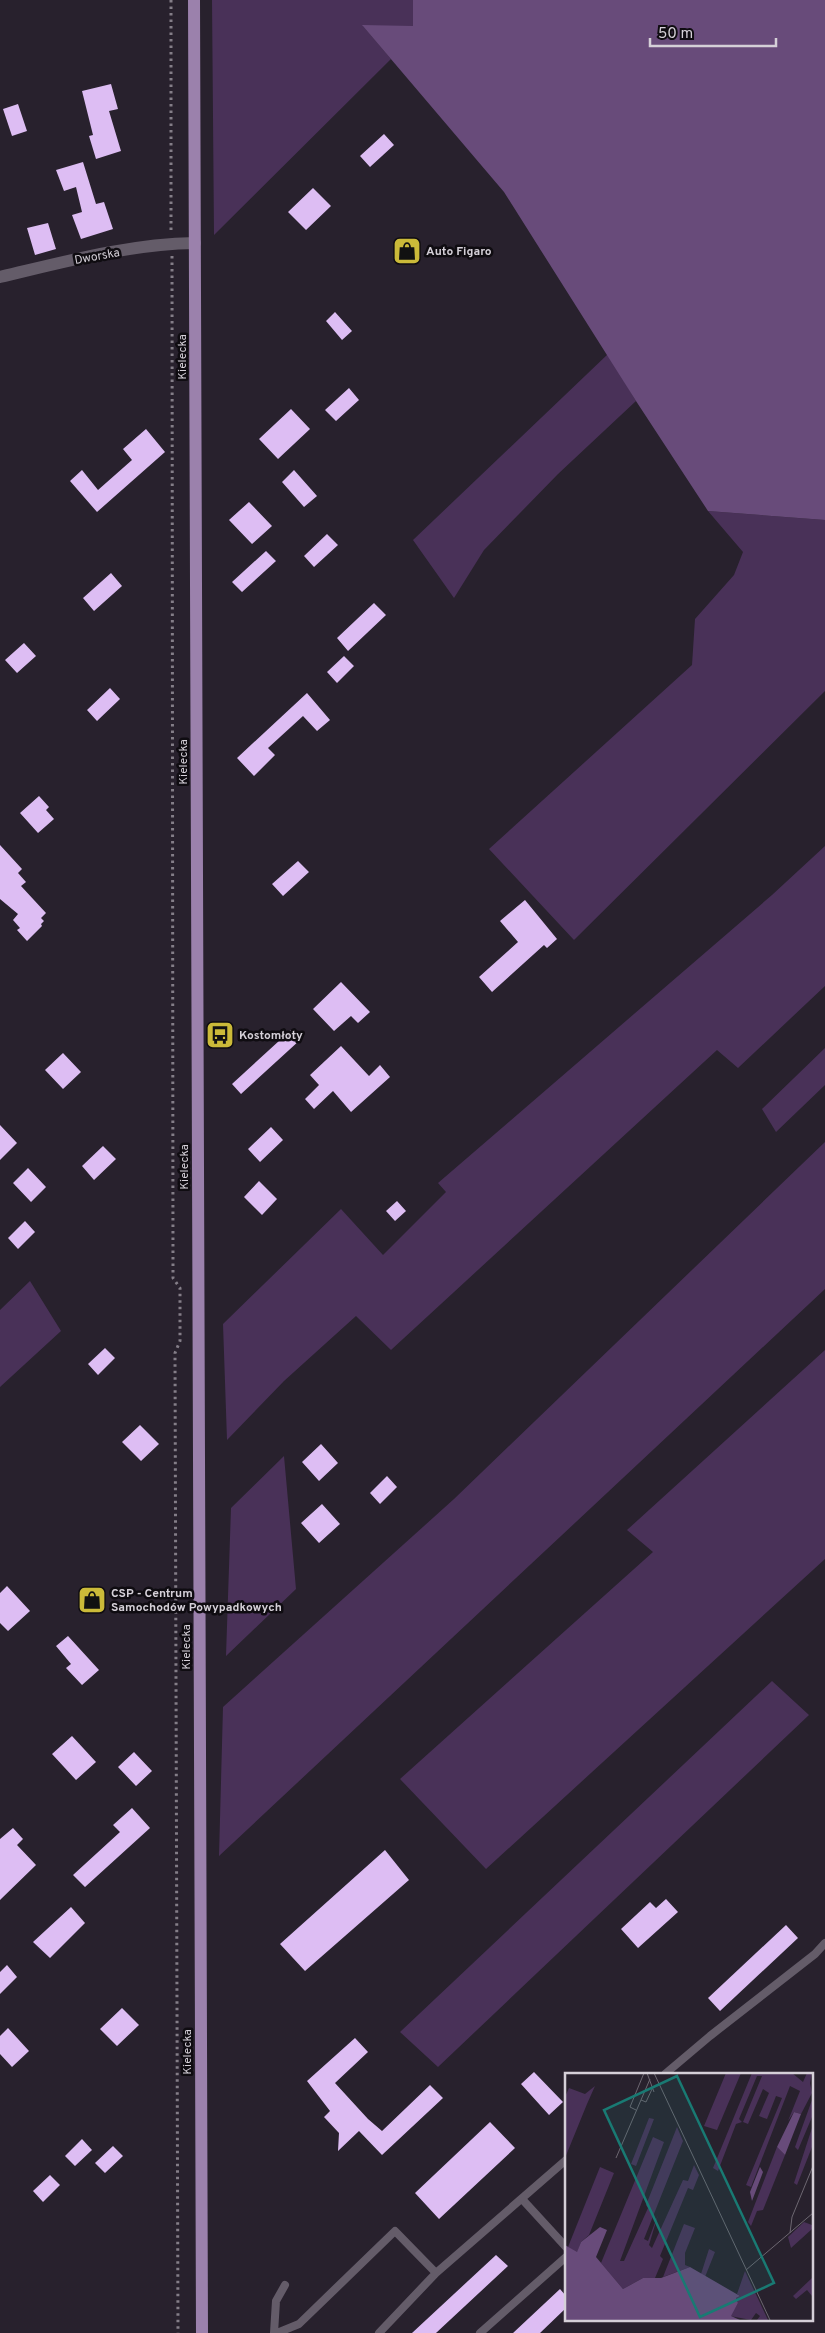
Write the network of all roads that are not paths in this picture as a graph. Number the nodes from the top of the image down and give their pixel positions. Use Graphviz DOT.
graph roads {
  1 [pos="194,0"];
  2 [pos="195,242"];
  3 [pos="0,278"];
  4 [pos="825,1944"];
  5 [pos="666,2073"];
  6 [pos="565,2161"];
  7 [pos="522,2199"];
  8 [pos="565,2246"];
  9 [pos="565,2258"];
  10 [pos="436,2273"];
  11 [pos="285,2285"];
  12 [pos="202,2333"];
  13 [pos="275,2333"];
  14 [pos="378,2333"];
  15 [pos="480,2333"];
  1 -- 2 [label="main road, Kielecka"];
  2 -- 3 [label="street, Dworska"];
  2 -- 12 [label="main road, Kielecka"];
  4 -- 5 [label="lane"];
  6 -- 7 [label="lane"];
  7 -- 8 [label="lane"];
  7 -- 10 [label="lane"];
  9 -- 15 [label="lane"];
  10 -- 13 [label="lane"];
  10 -- 14 [label="lane"];
  11 -- 13 [label="lane"];
}
